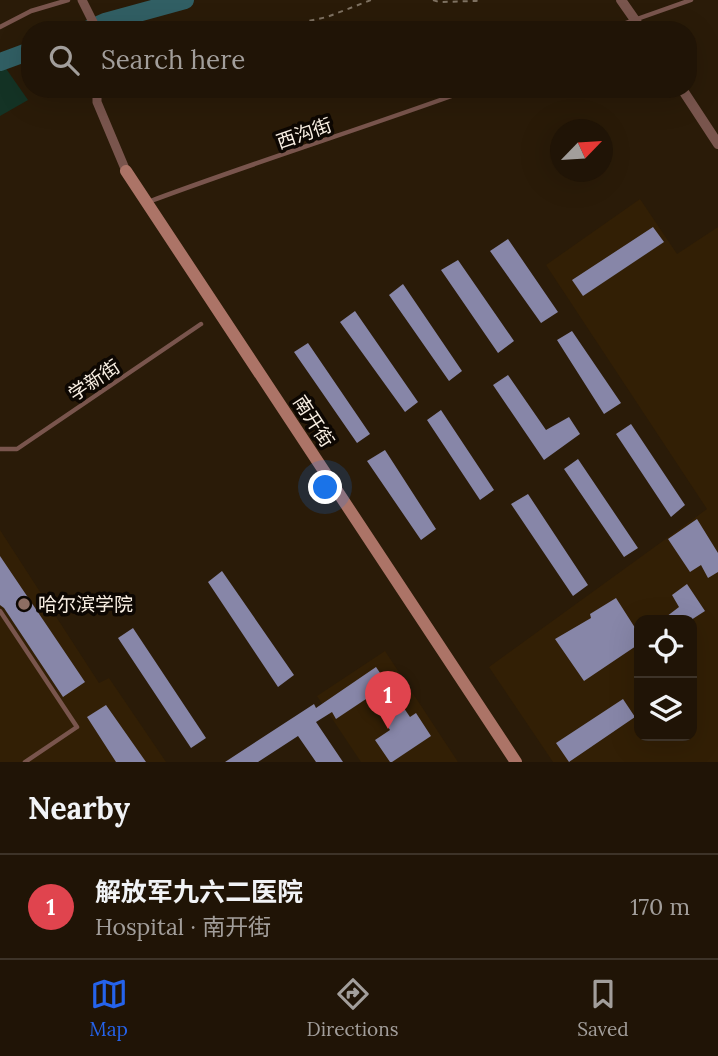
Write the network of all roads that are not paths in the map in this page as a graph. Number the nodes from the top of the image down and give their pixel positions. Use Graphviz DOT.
graph roads {
  1 [pos="68,0"];
  2 [pos="82,0"];
  3 [pos="621,0"];
  4 [pos="691,0"];
  5 [pos="635,19"];
  6 [pos="92,21"];
  7 [pos="630,21"];
  8 [pos="0,27"];
  9 [pos="97,98"];
  10 [pos="446,98"];
  11 [pos="688,98"];
  12 [pos="718,144"];
  13 [pos="126,171"];
  14 [pos="146,203"];
  15 [pos="201,324"];
  16 [pos="0,449"];
  17 [pos="0,611"];
  18 [pos="24,762"];
  19 [pos="516,762"];
  1 -- 8 [label="lane"];
  2 -- 6 [label="street"];
  3 -- 5 [label="street"];
  4 -- 5 [label="lane"];
  5 -- 7 [label="lane"];
  9 -- 13 [label="street"];
  10 -- 14 [label="lane, 西沟街"];
  11 -- 12 [label="street"];
  13 -- 14 [label="main road, 南开街"];
  14 -- 19 [label="main road, 南开街"];
  15 -- 16 [label="lane, 学新街"];
  17 -- 18 [label="lane"];
}
